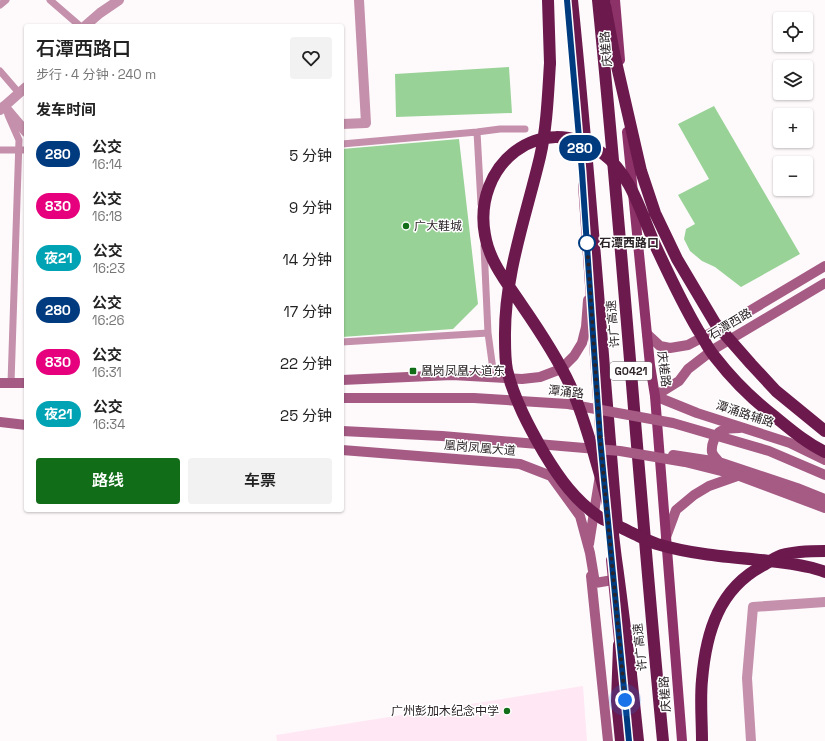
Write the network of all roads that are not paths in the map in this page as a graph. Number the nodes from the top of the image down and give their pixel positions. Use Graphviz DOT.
graph roads {
  1 [pos="6,0"];
  2 [pos="50,0"];
  3 [pos="119,0"];
  4 [pos="359,0"];
  5 [pos="548,0"];
  6 [pos="567,0"];
  7 [pos="572,0"];
  8 [pos="598,0"];
  9 [pos="604,0"];
  10 [pos="615,0"];
  11 [pos="0,5"];
  12 [pos="78,24"];
  13 [pos="87,24"];
  14 [pos="0,71"];
  15 [pos="22,90"];
  16 [pos="2,108"];
  17 [pos="344,124"];
  18 [pos="525,129"];
  19 [pos="24,130"];
  20 [pos="477,132"];
  21 [pos="344,144"];
  22 [pos="0,150"];
  23 [pos="22,150"];
  24 [pos="825,266"];
  25 [pos="589,270"];
  26 [pos="825,283"];
  27 [pos="488,332"];
  28 [pos="648,334"];
  29 [pos="344,342"];
  30 [pos="494,377"];
  31 [pos="344,380"];
  32 [pos="24,382"];
  33 [pos="0,383"];
  34 [pos="11,383"];
  35 [pos="0,388"];
  36 [pos="24,389"];
  37 [pos="655,396"];
  38 [pos="344,398"];
  39 [pos="0,421"];
  40 [pos="24,421"];
  41 [pos="24,425"];
  42 [pos="744,428"];
  43 [pos="344,431"];
  44 [pos="825,431"];
  45 [pos="344,450"];
  46 [pos="825,452"];
  47 [pos="659,453"];
  48 [pos="825,460"];
  49 [pos="602,462"];
  50 [pos="719,462"];
  51 [pos="749,472"];
  52 [pos="825,475"];
  53 [pos="825,499"];
  54 [pos="825,508"];
  55 [pos="666,537"];
  56 [pos="588,547"];
  57 [pos="825,551"];
  58 [pos="825,572"];
  59 [pos="612,580"];
  60 [pos="825,602"];
  61 [pos="619,645"];
  62 [pos="631,675"];
  63 [pos="608,741"];
  64 [pos="621,741"];
  65 [pos="629,741"];
  66 [pos="638,741"];
  67 [pos="663,741"];
  68 [pos="682,741"];
  69 [pos="702,741"];
  70 [pos="751,741"];
  1 -- 11 [label="lane"];
  2 -- 12 [label="lane"];
  3 -- 13 [label="street"];
  4 -- 17 [label="street"];
  5 -- 58 [label="highway, bridge"];
  6 -- 25 [label="main road"];
  7 -- 62 [label="highway, 许广高速 / G0421, bridge"];
  8 -- 67 [label="highway, 许广高速 / G0421, bridge"];
  9 -- 44 [label="highway, bridge"];
  10 -- 28 [label="main road, 庆槎路"];
  14 -- 15 [label="lane"];
  15 -- 16 [label="street"];
  16 -- 19 [label="street"];
  16 -- 23 [label="lane"];
  18 -- 20 [label="lane"];
  20 -- 21 [label="lane"];
  20 -- 27 [label="lane"];
  22 -- 23 [label="lane"];
  23 -- 34 [label="lane"];
  24 -- 28 [label="street, 石潭西路"];
  25 -- 30 [label="street"];
  25 -- 49 [label="main road"];
  26 -- 37 [label="street, 石潭西路"];
  27 -- 29 [label="lane"];
  27 -- 30 [label="lane"];
  28 -- 37 [label="main road, 庆槎路"];
  30 -- 31 [label="street"];
  32 -- 34 [label="street"];
  33 -- 34 [label="street"];
  35 -- 36 [label="street"];
  37 -- 42 [label="street, 潭涌路辅路"];
  37 -- 47 [label="main road, 庆槎路"];
  38 -- 52 [label="street, 潭涌路, bridge"];
  39 -- 40 [label="street"];
  39 -- 41 [label="street"];
  42 -- 48 [label="street, 潭涌路辅路"];
  42 -- 50 [label="street"];
  43 -- 54 [label="street, bridge"];
  45 -- 56 [label="street, 凰岗凤凰大道"];
  46 -- 62 [label="highway, bridge"];
  47 -- 50 [label="street"];
  47 -- 55 [label="main road, 庆槎路"];
  49 -- 56 [label="street"];
  49 -- 59 [label="main road"];
  50 -- 51 [label="street"];
  51 -- 53 [label="street"];
  51 -- 55 [label="street"];
  55 -- 68 [label="main road, 庆槎路"];
  56 -- 59 [label="street, 凰岗凤凰大道"];
  56 -- 63 [label="street"];
  57 -- 69 [label="highway, bridge"];
  59 -- 61 [label="main road"];
  60 -- 70 [label="street"];
  61 -- 64 [label="highway"];
  61 -- 65 [label="main road"];
  62 -- 66 [label="highway, 许广高速 / G0421"];
}
